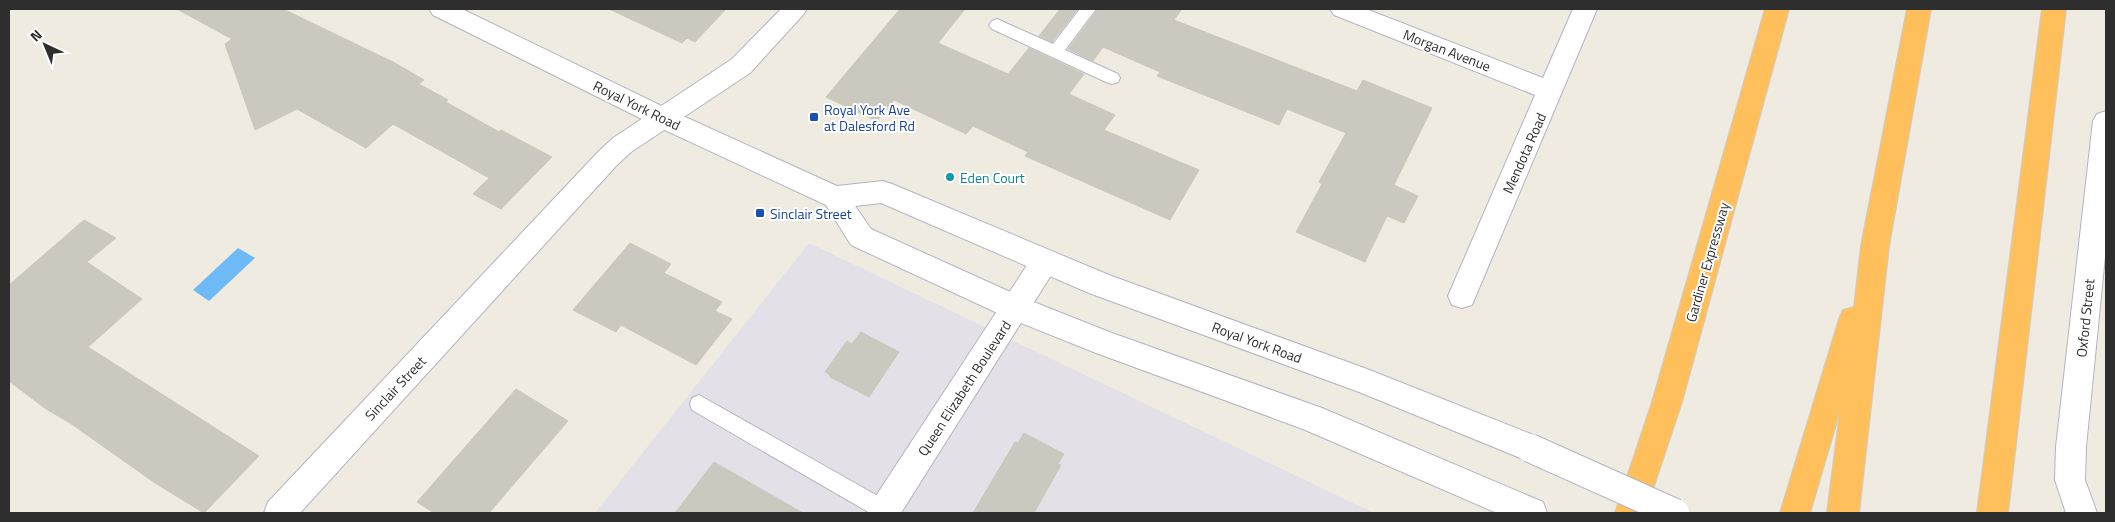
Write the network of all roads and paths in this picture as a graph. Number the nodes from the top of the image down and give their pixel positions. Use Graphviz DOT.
graph roads {
  1 [pos="441,9"];
  2 [pos="795,9"];
  3 [pos="1088,9"];
  4 [pos="1342,9"];
  5 [pos="1586,9"];
  6 [pos="1777,9"];
  7 [pos="1919,9"];
  8 [pos="2054,9"];
  9 [pos="997,26"];
  10 [pos="1054,52"];
  11 [pos="1112,78"];
  12 [pos="1552,91"];
  13 [pos="663,118"];
  14 [pos="2106,121"];
  15 [pos="835,197"];
  16 [pos="1875,246"];
  17 [pos="1045,262"];
  18 [pos="1462,296"];
  19 [pos="1016,308"];
  20 [pos="698,404"];
  21 [pos="1521,508"];
  22 [pos="884,512"];
  23 [pos="279,513"];
  24 [pos="1630,513"];
  25 [pos="1675,513"];
  26 [pos="1795,513"];
  27 [pos="1843,513"];
  28 [pos="1992,513"];
  29 [pos="2081,513"];
  1 -- 13 [label="street, Royal York Road"];
  2 -- 13 [label="street, Sinclair Street"];
  3 -- 10 [label="lane"];
  4 -- 12 [label="street, Morgan Avenue"];
  5 -- 12 [label="street, Mendota Road"];
  6 -- 24 [label="highway, Gardiner Expressway"];
  7 -- 16 [label="highway"];
  8 -- 28 [label="highway"];
  9 -- 10 [label="lane"];
  10 -- 11 [label="lane"];
  12 -- 18 [label="street, Mendota Road"];
  13 -- 15 [label="street, Royal York Road"];
  13 -- 23 [label="street, Sinclair Street"];
  14 -- 29 [label="street, Oxford Street"];
  15 -- 17 [label="street, Royal York Road"];
  15 -- 19 [label="street"];
  16 -- 26 [label="highway"];
  16 -- 27 [label="highway"];
  17 -- 19 [label="street, Queen Elizabeth Boulevard"];
  17 -- 25 [label="street, Royal York Road, bridge"];
  19 -- 21 [label="street"];
  19 -- 22 [label="street, Queen Elizabeth Boulevard"];
  20 -- 22 [label="lane"];
}
